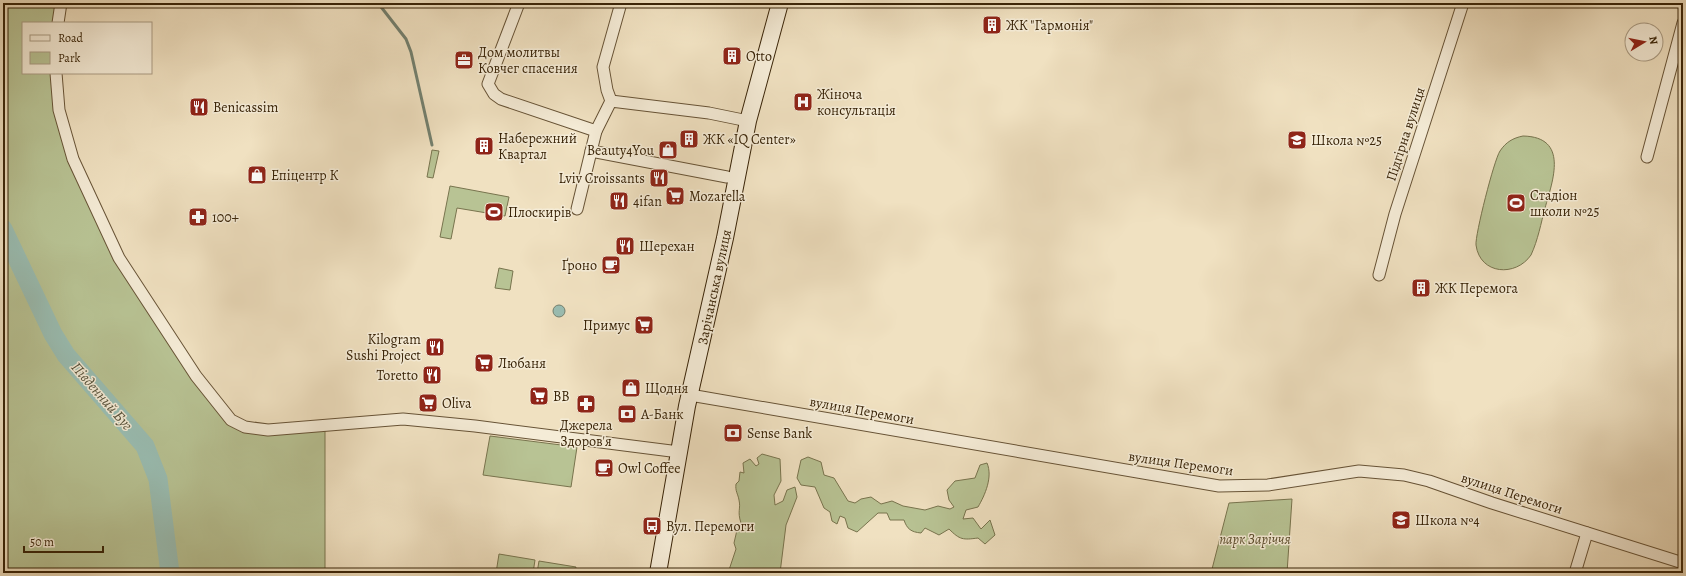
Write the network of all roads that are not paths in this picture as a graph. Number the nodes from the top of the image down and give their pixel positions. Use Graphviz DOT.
graph roads {
  1 [pos="60,3"];
  2 [pos="519,3"];
  3 [pos="621,3"];
  4 [pos="780,3"];
  5 [pos="1463,3"];
  6 [pos="58,22"];
  7 [pos="1683,23"];
  8 [pos="56,74"];
  9 [pos="611,102"];
  10 [pos="748,121"];
  11 [pos="596,131"];
  12 [pos="592,151"];
  13 [pos="1647,157"];
  14 [pos="727,177"];
  15 [pos="577,209"];
  16 [pos="1379,275"];
  17 [pos="690,395"];
  18 [pos="679,452"];
  19 [pos="1587,533"];
  20 [pos="1683,563"];
  21 [pos="658,573"];
  22 [pos="1575,573"];
  1 -- 6 [label="street"];
  2 -- 11 [label="street"];
  3 -- 9 [label="street"];
  4 -- 10 [label="street, Зарічанська вулиця"];
  5 -- 16 [label="street, Підгірна вулиця"];
  7 -- 13 [label="street"];
  8 -- 18 [label="street"];
  9 -- 10 [label="street"];
  9 -- 11 [label="street"];
  10 -- 17 [label="street, Зарічанська вулиця"];
  11 -- 12 [label="street"];
  12 -- 14 [label="street"];
  12 -- 15 [label="street"];
  17 -- 18 [label="street, Зарічанська вулиця"];
  17 -- 19 [label="street, вулиця Перемоги"];
  18 -- 21 [label="street, Зарічанська вулиця"];
  19 -- 20 [label="street, вулиця Перемоги"];
  19 -- 22 [label="street"];
}
